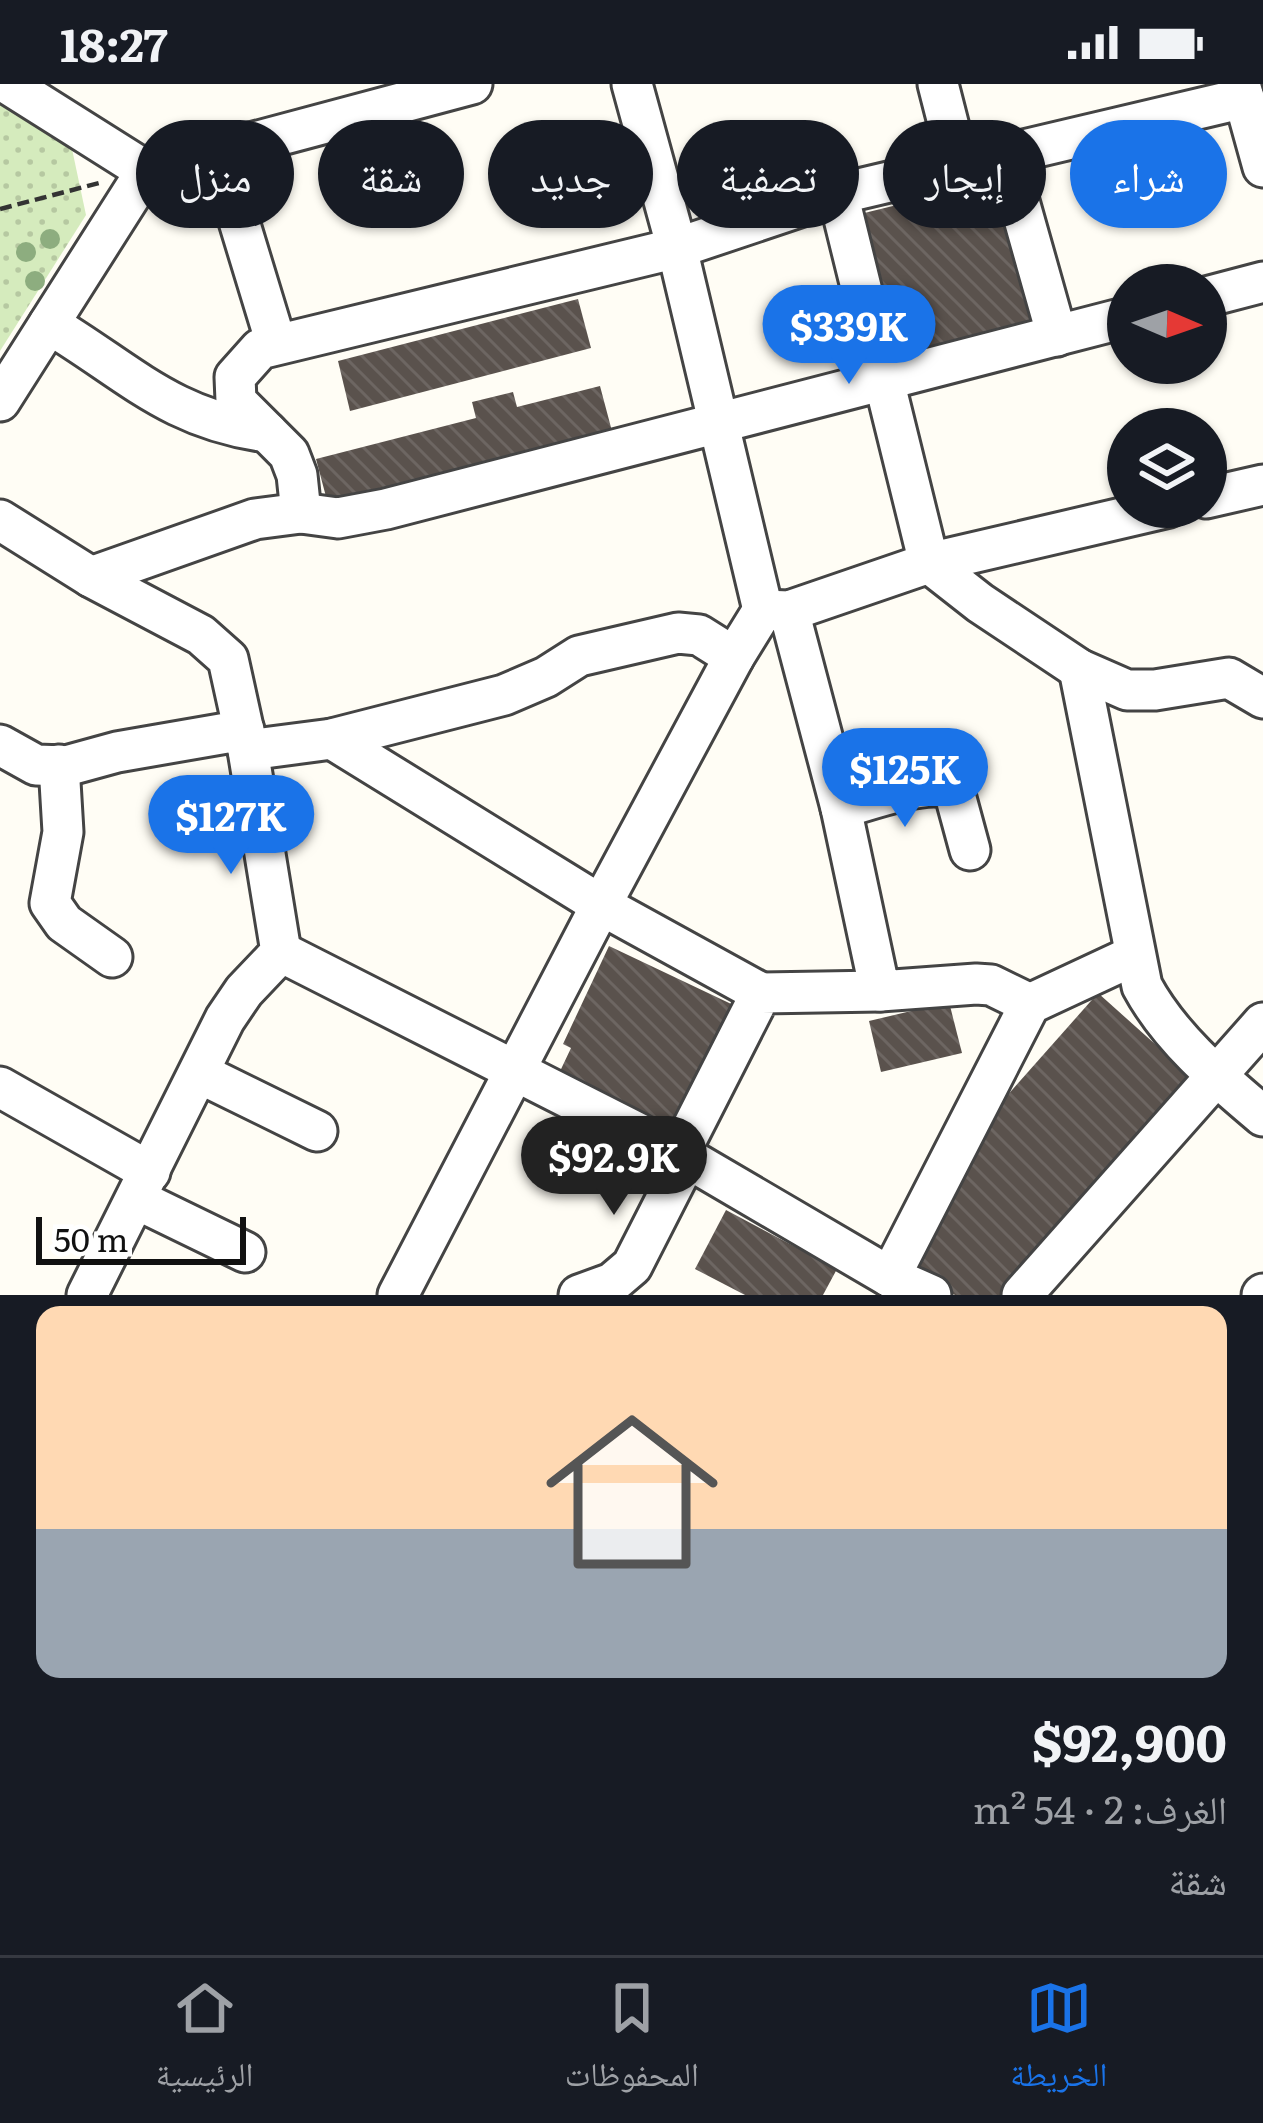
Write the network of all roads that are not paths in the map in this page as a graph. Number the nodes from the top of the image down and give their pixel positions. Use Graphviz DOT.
graph roads {
  1 [pos="8,84"];
  2 [pos="472,84"];
  3 [pos="632,84"];
  4 [pos="938,84"];
  5 [pos="1242,91"];
  6 [pos="947,120"];
  7 [pos="294,129"];
  8 [pos="1046,143"];
  9 [pos="136,165"];
  10 [pos="1263,167"];
  11 [pos="136,187"];
  12 [pos="241,228"];
  13 [pos="737,228"];
  14 [pos="847,228"];
  15 [pos="1027,228"];
  16 [pos="677,248"];
  17 [pos="1263,282"];
  18 [pos="1227,291"];
  19 [pos="1107,323"];
  20 [pos="49,324"];
  21 [pos="1058,336"];
  22 [pos="276,343"];
  23 [pos="886,381"];
  24 [pos="0,401"];
  25 [pos="719,424"];
  26 [pos="267,432"];
  27 [pos="1263,485"];
  28 [pos="1227,493"];
  29 [pos="301,513"];
  30 [pos="0,520"];
  31 [pos="1107,521"];
  32 [pos="929,563"];
  33 [pos="91,577"];
  34 [pos="776,610"];
  35 [pos="734,657"];
  36 [pos="1079,669"];
  37 [pos="1263,698"];
  38 [pos="246,740"];
  39 [pos="332,740"];
  40 [pos="0,745"];
  41 [pos="59,766"];
  42 [pos="841,808"];
  43 [pos="970,850"];
  44 [pos="601,905"];
  45 [pos="281,952"];
  46 [pos="1135,955"];
  47 [pos="112,957"];
  48 [pos="761,992"];
  49 [pos="880,992"];
  50 [pos="1030,1004"];
  51 [pos="1263,1023"];
  52 [pos="518,1069"];
  53 [pos="199,1072"];
  54 [pos="1216,1076"];
  55 [pos="0,1087"];
  56 [pos="1263,1116"];
  57 [pos="317,1131"];
  58 [pos="683,1156"];
  59 [pos="143,1186"];
  60 [pos="245,1252"];
  61 [pos="890,1276"];
  62 [pos="87,1295"];
  63 [pos="398,1295"];
  64 [pos="579,1295"];
  65 [pos="931,1295"];
  66 [pos="1022,1295"];
  1 -- 9 [label="street"];
  2 -- 7 [label="street"];
  3 -- 16 [label="street"];
  4 -- 6 [label="street"];
  5 -- 8 [label="street"];
  5 -- 10 [label="street"];
  11 -- 20 [label="street"];
  12 -- 22 [label="street"];
  13 -- 16 [label="street"];
  14 -- 23 [label="street"];
  15 -- 21 [label="street"];
  16 -- 22 [label="street"];
  16 -- 25 [label="street"];
  17 -- 18 [label="street"];
  19 -- 21 [label="street"];
  20 -- 24 [label="street"];
  20 -- 26 [label="street"];
  21 -- 23 [label="street"];
  22 -- 26 [label="street"];
  23 -- 25 [label="street"];
  23 -- 32 [label="street"];
  25 -- 29 [label="street"];
  25 -- 34 [label="street"];
  26 -- 29 [label="street"];
  27 -- 28 [label="street"];
  29 -- 33 [label="street"];
  30 -- 33 [label="street"];
  31 -- 32 [label="street"];
  32 -- 34 [label="street"];
  32 -- 36 [label="street"];
  33 -- 38 [label="street"];
  34 -- 35 [label="street"];
  34 -- 42 [label="street"];
  35 -- 39 [label="street"];
  35 -- 44 [label="street"];
  36 -- 37 [label="street"];
  36 -- 46 [label="street"];
  38 -- 39 [label="street"];
  38 -- 41 [label="street"];
  38 -- 45 [label="street"];
  39 -- 44 [label="street"];
  40 -- 41 [label="street"];
  41 -- 47 [label="street"];
  42 -- 43 [label="street"];
  42 -- 49 [label="street"];
  44 -- 48 [label="street"];
  44 -- 52 [label="street"];
  45 -- 52 [label="street"];
  45 -- 53 [label="street"];
  46 -- 50 [label="street"];
  46 -- 54 [label="street"];
  48 -- 49 [label="street"];
  48 -- 58 [label="street"];
  49 -- 50 [label="street"];
  50 -- 61 [label="street"];
  51 -- 54 [label="street"];
  52 -- 58 [label="street"];
  52 -- 63 [label="street"];
  53 -- 57 [label="street"];
  53 -- 59 [label="street"];
  54 -- 56 [label="street"];
  54 -- 66 [label="street"];
  55 -- 59 [label="street"];
  58 -- 61 [label="street"];
  58 -- 64 [label="street"];
  59 -- 60 [label="street"];
  59 -- 62 [label="street"];
  61 -- 65 [label="street"];
}
